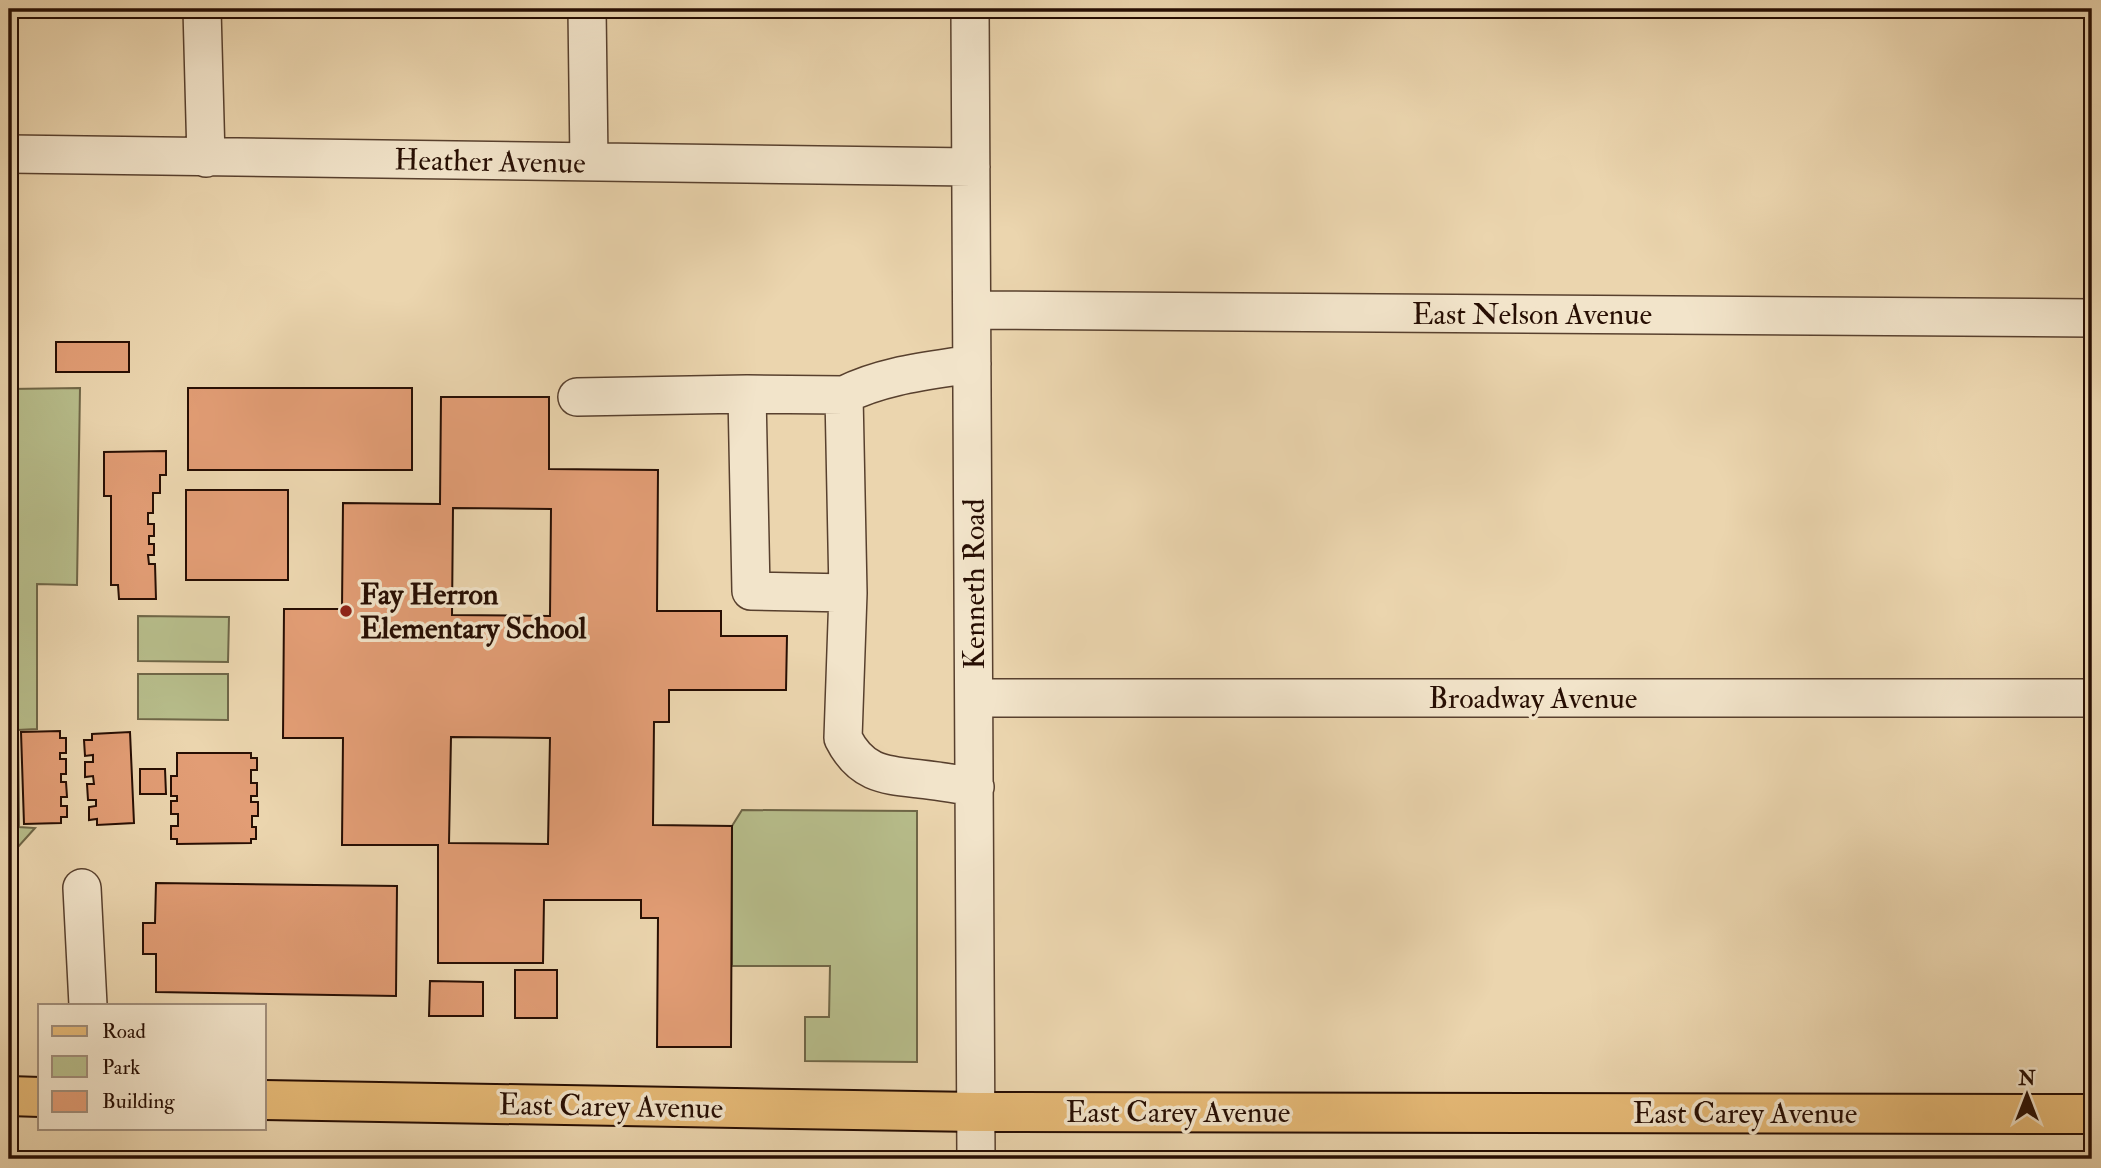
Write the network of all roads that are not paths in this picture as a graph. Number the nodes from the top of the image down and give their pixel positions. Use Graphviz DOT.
graph roads {
  1 [pos="202,9"];
  2 [pos="587,9"];
  3 [pos="970,9"];
  4 [pos="9,154"];
  5 [pos="206,158"];
  6 [pos="589,162"];
  7 [pos="971,167"];
  8 [pos="972,310"];
  9 [pos="2092,318"];
  10 [pos="972,364"];
  11 [pos="747,394"];
  12 [pos="844,395"];
  13 [pos="577,397"];
  14 [pos="848,593"];
  15 [pos="974,698"];
  16 [pos="2092,698"];
  17 [pos="975,787"];
  18 [pos="82,888"];
  19 [pos="88,1004"];
  20 [pos="9,1096"];
  21 [pos="38,1097"];
  22 [pos="266,1100"];
  23 [pos="976,1112"];
  24 [pos="2092,1114"];
  25 [pos="976,1159"];
  1 -- 5 [label="street"];
  2 -- 6 [label="street"];
  3 -- 7 [label="street, Kenneth Road"];
  4 -- 5 [label="street, Heather Avenue"];
  5 -- 6 [label="street, Heather Avenue"];
  6 -- 7 [label="street, Heather Avenue"];
  7 -- 8 [label="street, Kenneth Road"];
  8 -- 9 [label="street, East Nelson Avenue"];
  8 -- 10 [label="street, Kenneth Road"];
  10 -- 12 [label="street"];
  10 -- 15 [label="street, Kenneth Road"];
  11 -- 12 [label="street"];
  11 -- 13 [label="street"];
  11 -- 14 [label="street"];
  12 -- 14 [label="street"];
  14 -- 17 [label="street"];
  15 -- 16 [label="street, Broadway Avenue"];
  15 -- 17 [label="street, Kenneth Road"];
  17 -- 23 [label="street, Kenneth Road"];
  18 -- 19 [label="street"];
  20 -- 21 [label="main road"];
  22 -- 23 [label="main road, East Carey Avenue"];
  23 -- 24 [label="main road, East Carey Avenue"];
  23 -- 25 [label="street, Kenneth Road"];
}
